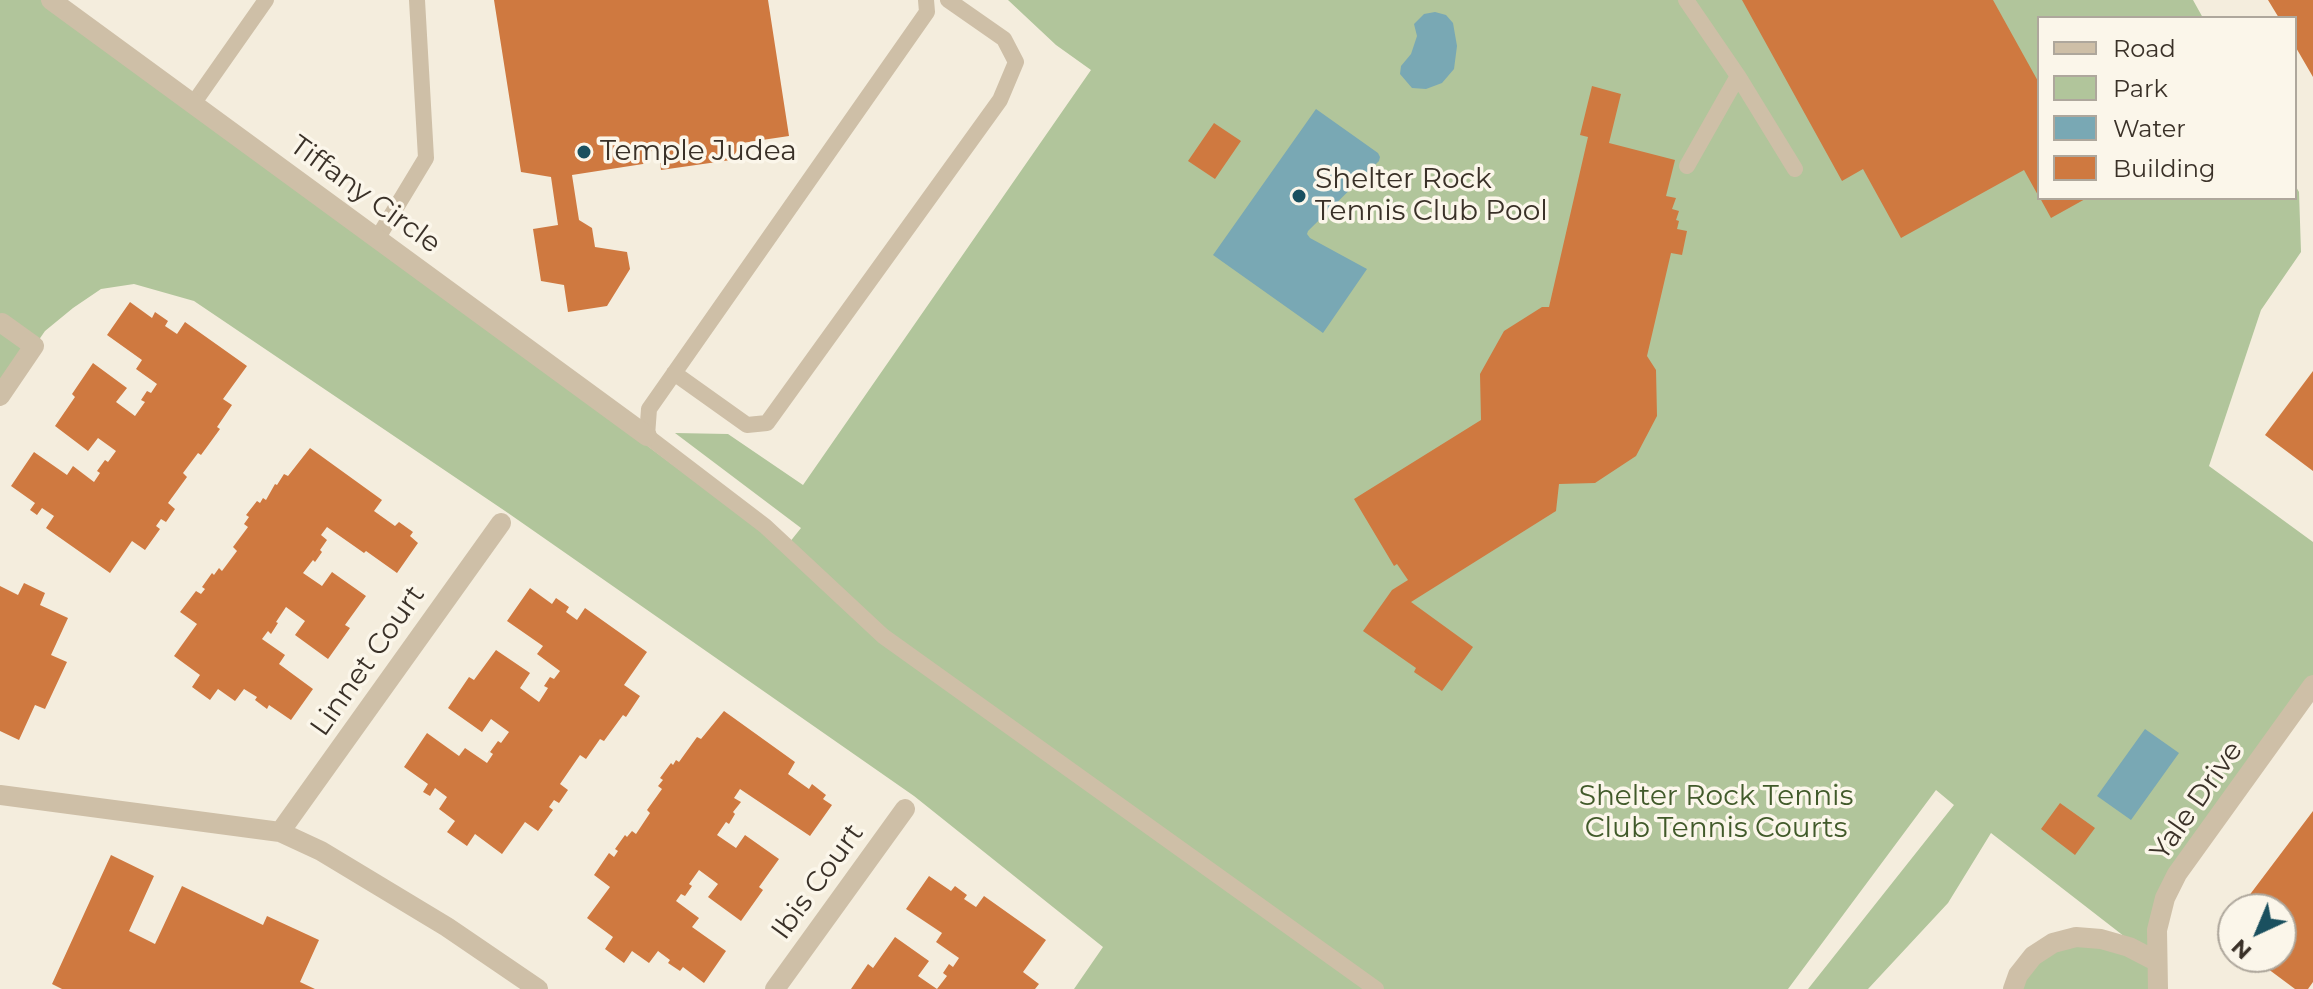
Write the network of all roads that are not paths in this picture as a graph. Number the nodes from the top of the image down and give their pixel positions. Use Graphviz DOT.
graph roads {
  1 [pos="51,0"];
  2 [pos="266,0"];
  3 [pos="417,0"];
  4 [pos="926,0"];
  5 [pos="948,0"];
  6 [pos="1686,0"];
  7 [pos="1738,76"];
  8 [pos="193,104"];
  9 [pos="1687,166"];
  10 [pos="1795,169"];
  11 [pos="377,239"];
  12 [pos="2,323"];
  13 [pos="674,373"];
  14 [pos="0,396"];
  15 [pos="647,436"];
  16 [pos="501,523"];
  17 [pos="2313,685"];
  18 [pos="0,795"];
  19 [pos="905,809"];
  20 [pos="280,832"];
  21 [pos="2156,961"];
  22 [pos="538,989"];
  23 [pos="775,989"];
  24 [pos="1376,989"];
  25 [pos="2013,989"];
  26 [pos="2158,989"];
  1 -- 8 [label="street, Tiffany Circle"];
  2 -- 8 [label="lane"];
  3 -- 11 [label="lane"];
  4 -- 13 [label="lane"];
  5 -- 13 [label="lane"];
  6 -- 7 [label="lane"];
  7 -- 9 [label="lane"];
  7 -- 10 [label="lane"];
  8 -- 11 [label="street, Tiffany Circle"];
  11 -- 15 [label="street, Tiffany Circle"];
  12 -- 14 [label="street"];
  13 -- 15 [label="lane"];
  15 -- 24 [label="lane"];
  16 -- 20 [label="street, Linnet Court"];
  17 -- 21 [label="street, Yale Drive"];
  18 -- 20 [label="street"];
  19 -- 23 [label="street, Ibis Court"];
  20 -- 22 [label="street"];
  21 -- 25 [label="street"];
  21 -- 26 [label="street, Yale Drive"];
}
